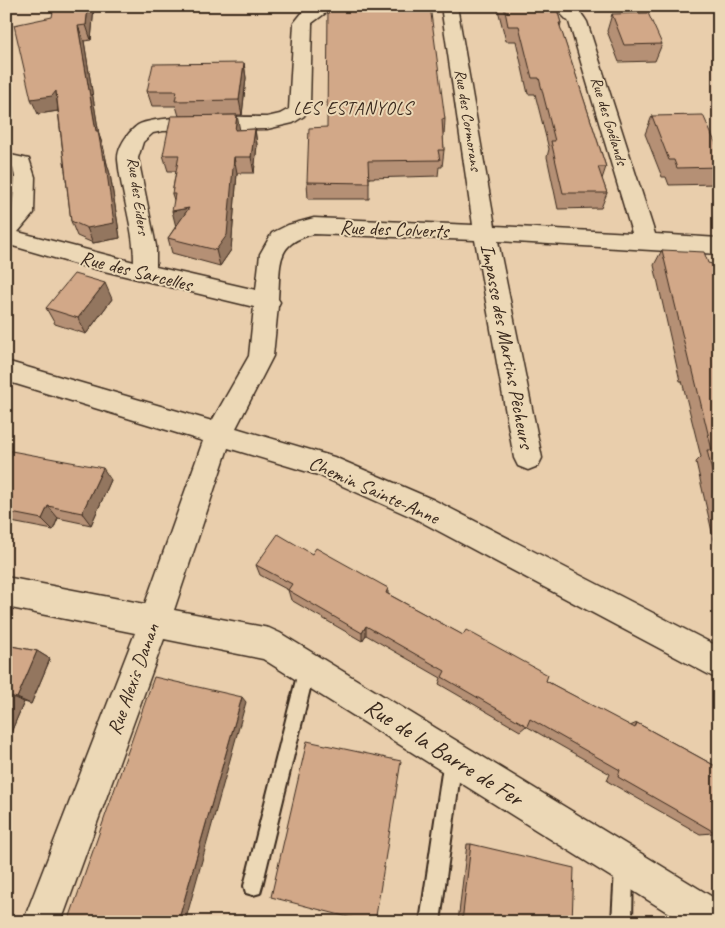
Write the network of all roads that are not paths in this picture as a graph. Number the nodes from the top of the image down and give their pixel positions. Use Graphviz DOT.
graph roads {
  1 [pos="327,6"];
  2 [pos="449,6"];
  3 [pos="561,6"];
  4 [pos="6,160"];
  5 [pos="6,231"];
  6 [pos="485,234"];
  7 [pos="6,236"];
  8 [pos="646,242"];
  9 [pos="719,246"];
  10 [pos="145,273"];
  11 [pos="268,302"];
  12 [pos="6,371"];
  13 [pos="219,434"];
  14 [pos="528,458"];
  15 [pos="6,592"];
  16 [pos="155,621"];
  17 [pos="719,664"];
  18 [pos="307,668"];
  19 [pos="453,758"];
  20 [pos="624,864"];
  21 [pos="253,886"];
  22 [pos="42,922"];
  23 [pos="430,922"];
  24 [pos="622,922"];
  25 [pos="718,922"];
  1 -- 10 [label="street, Rue des Eiders"];
  2 -- 6 [label="street, Rue des Cormorans"];
  3 -- 8 [label="street, Rue des Goélands"];
  4 -- 5 [label="street"];
  6 -- 8 [label="street, Rue des Colverts"];
  6 -- 11 [label="street, Rue des Colverts"];
  6 -- 14 [label="street, Impasse des Martins Pêcheurs"];
  7 -- 10 [label="street, Rue des Sarcelles"];
  8 -- 9 [label="street, Rue des Colverts"];
  10 -- 11 [label="street, Rue des Sarcelles"];
  11 -- 13 [label="street, Rue des Colverts"];
  12 -- 13 [label="street, Chemin Sainte-Anne"];
  13 -- 16 [label="street, Rue Alexis Danan"];
  13 -- 17 [label="street, Chemin Sainte-Anne"];
  15 -- 16 [label="street, Rue de la Barre de Fer"];
  16 -- 18 [label="street, Rue de la Barre de Fer"];
  16 -- 22 [label="street, Rue Alexis Danan"];
  18 -- 19 [label="street, Rue de la Barre de Fer"];
  18 -- 21 [label="lane"];
  19 -- 20 [label="street, Rue de la Barre de Fer"];
  19 -- 23 [label="lane"];
  20 -- 24 [label="lane"];
  20 -- 25 [label="street, Rue de la Barre de Fer"];
}
